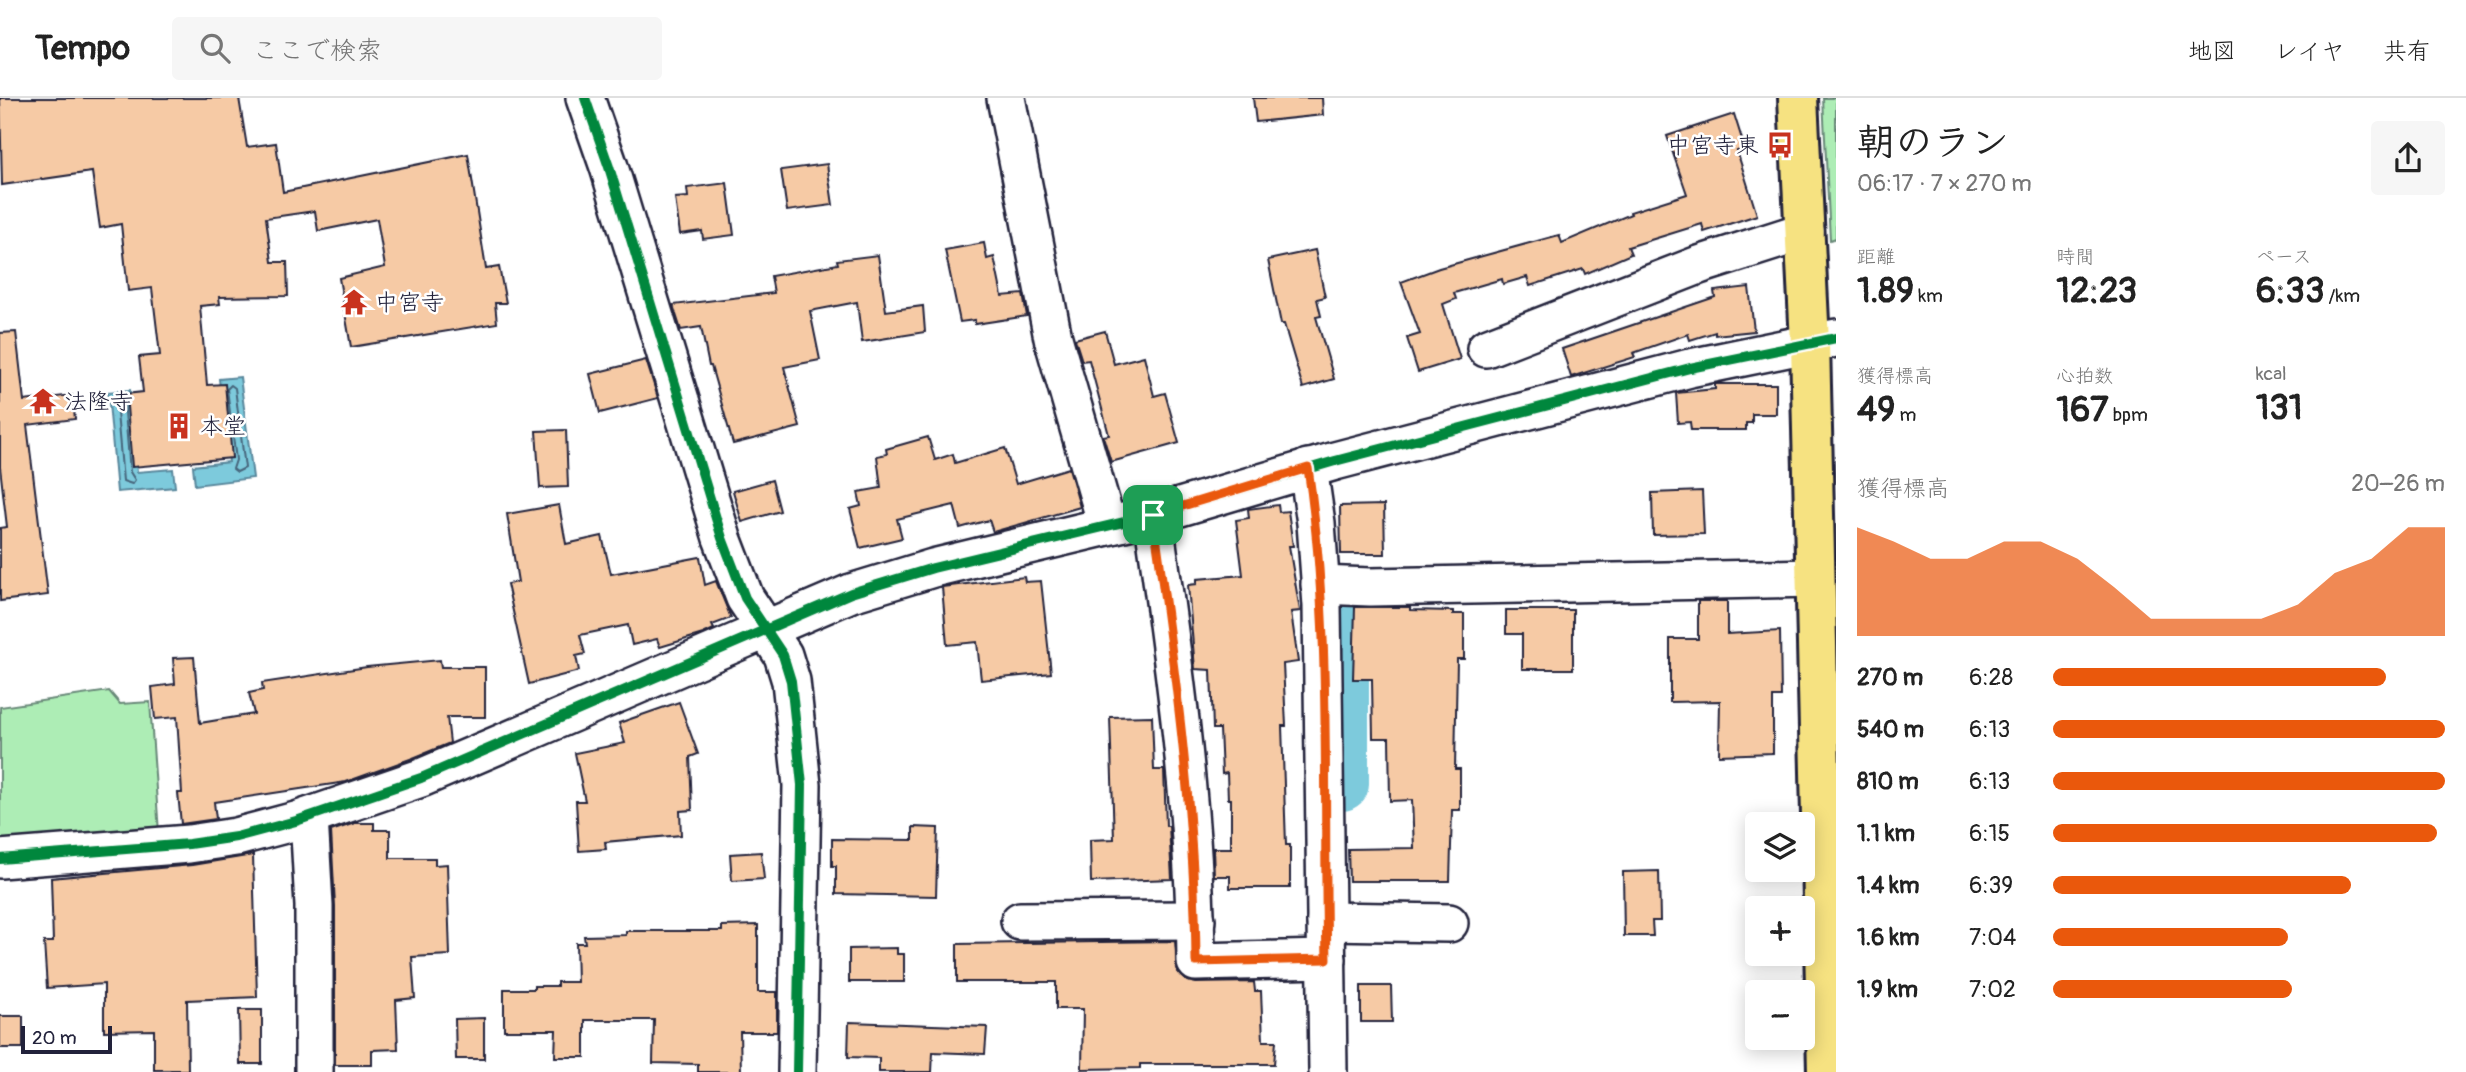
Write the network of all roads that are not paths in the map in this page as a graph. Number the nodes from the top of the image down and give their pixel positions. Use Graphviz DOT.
graph roads {
  1 [pos="1006,98"];
  2 [pos="1798,98"];
  3 [pos="592,99"];
  4 [pos="1805,231"];
  5 [pos="1823,340"];
  6 [pos="1486,348"];
  7 [pos="1308,468"];
  8 [pos="1824,474"];
  9 [pos="1153,515"];
  10 [pos="1107,525"];
  11 [pos="1815,578"];
  12 [pos="1320,585"];
  13 [pos="766,629"];
  14 [pos="1827,686"];
  15 [pos="309,817"];
  16 [pos="0,859"];
  17 [pos="1196,920"];
  18 [pos="1020,922"];
  19 [pos="1341,922"];
  20 [pos="1449,923"];
  21 [pos="1327,959"];
  22 [pos="314,1072"];
  23 [pos="797,1072"];
  24 [pos="1328,1072"];
  25 [pos="1826,1072"];
  1 -- 10 [label="street"];
  2 -- 4 [label="main road"];
  3 -- 13 [label="street"];
  4 -- 5 [label="main road"];
  4 -- 6 [label="street"];
  5 -- 7 [label="street"];
  5 -- 8 [label="main road"];
  7 -- 9 [label="street"];
  7 -- 12 [label="street"];
  8 -- 11 [label="main road"];
  9 -- 10 [label="street"];
  9 -- 17 [label="street"];
  10 -- 13 [label="street"];
  11 -- 12 [label="street"];
  11 -- 14 [label="main road"];
  12 -- 19 [label="street"];
  13 -- 15 [label="street"];
  13 -- 23 [label="street"];
  14 -- 25 [label="main road"];
  15 -- 16 [label="street"];
  15 -- 22 [label="street"];
  17 -- 18 [label="street"];
  17 -- 21 [label="street"];
  19 -- 20 [label="street"];
  19 -- 21 [label="street"];
  21 -- 24 [label="street"];
}
